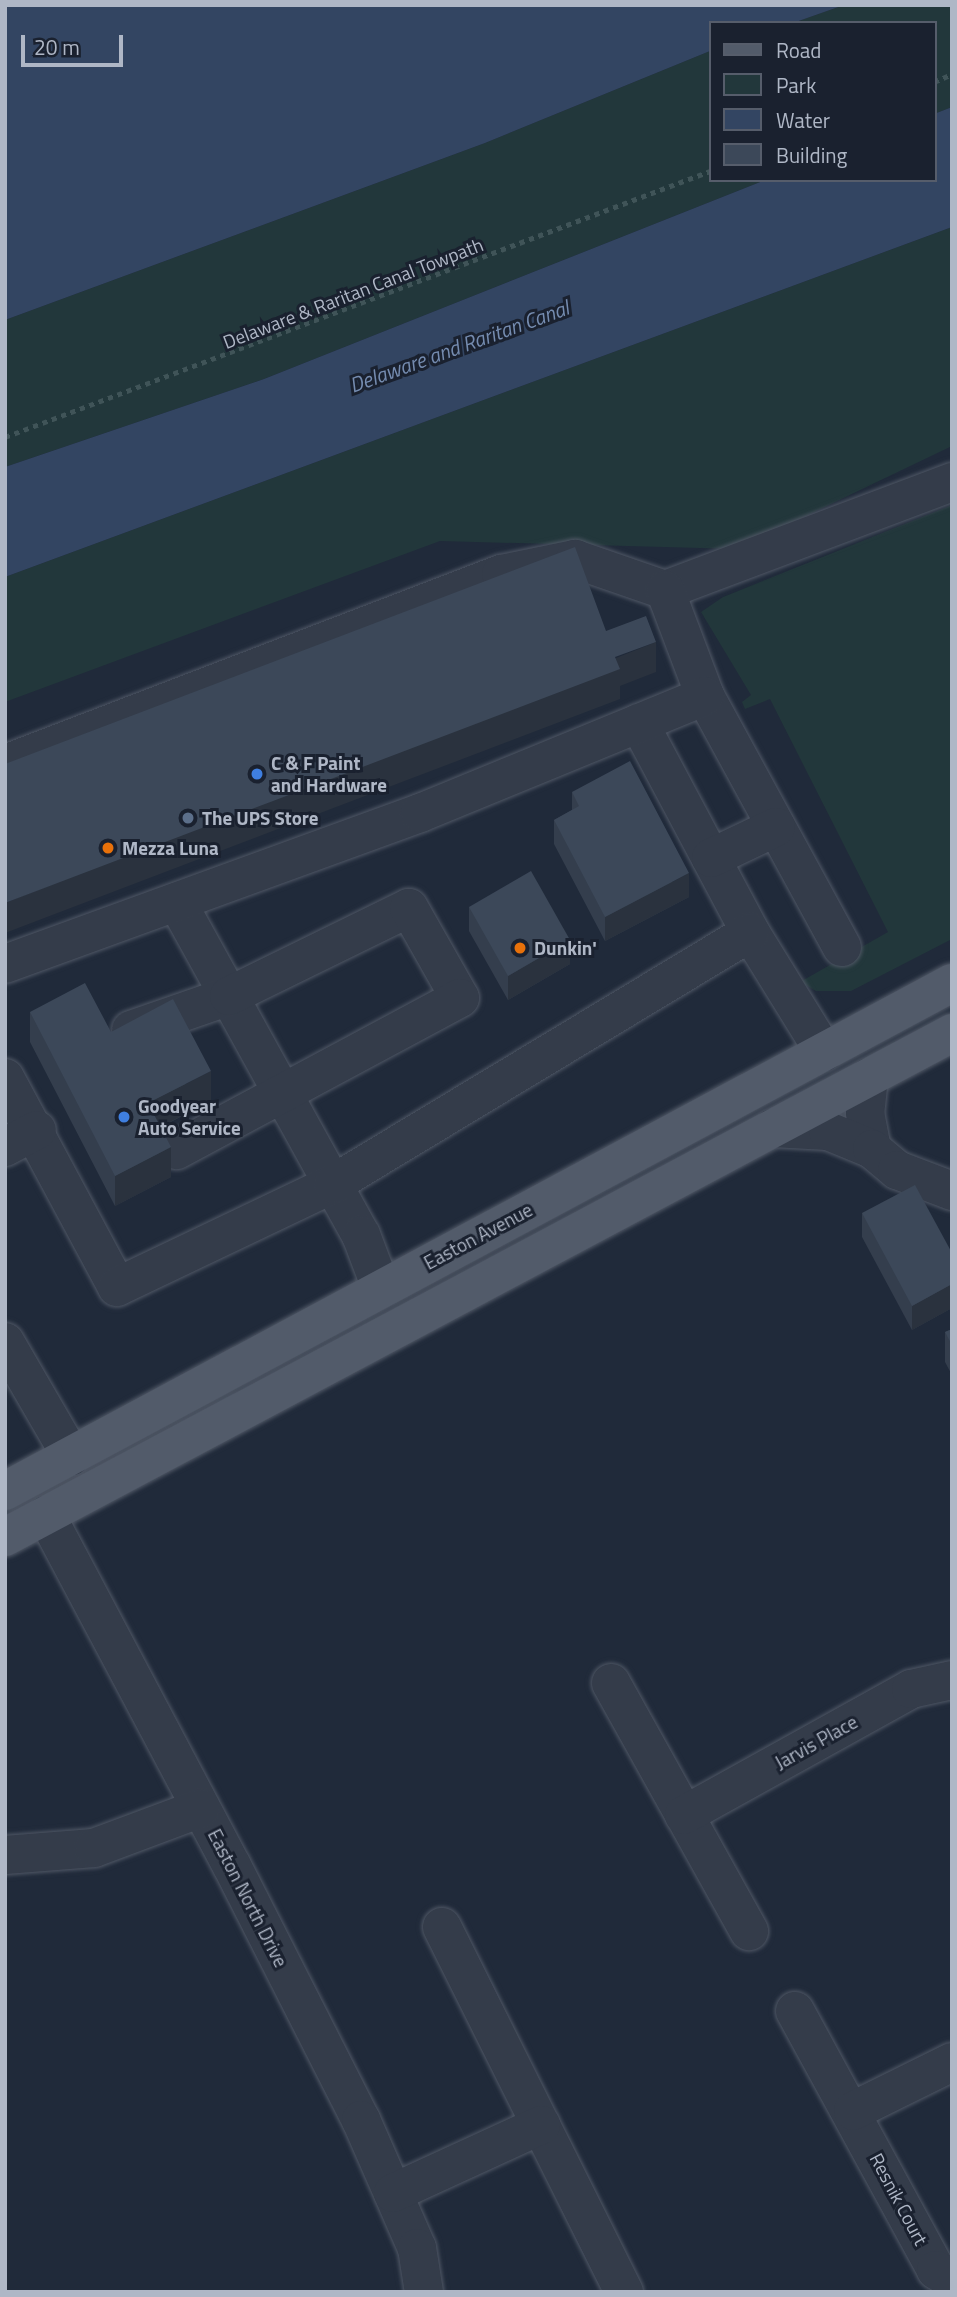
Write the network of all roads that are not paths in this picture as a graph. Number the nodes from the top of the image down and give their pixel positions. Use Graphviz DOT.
graph roads {
  1 [pos="952,482"];
  2 [pos="665,590"];
  3 [pos="705,696"];
  4 [pos="639,723"];
  5 [pos="5,765"];
  6 [pos="776,827"];
  7 [pos="710,858"];
  8 [pos="177,902"];
  9 [pos="750,932"];
  10 [pos="842,947"];
  11 [pos="5,964"];
  12 [pos="952,983"];
  13 [pos="229,996"];
  14 [pos="117,1035"];
  15 [pos="942,1039"];
  16 [pos="824,1052"];
  17 [pos="869,1077"];
  18 [pos="5,1078"];
  19 [pos="282,1093"];
  20 [pos="773,1128"];
  21 [pos="21,1139"];
  22 [pos="872,1149"];
  23 [pos="176,1150"];
  24 [pos="333,1184"];
  25 [pos="952,1191"];
  26 [pos="381,1288"];
  27 [pos="5,1342"];
  28 [pos="71,1455"];
  29 [pos="5,1491"];
  30 [pos="46,1515"];
  31 [pos="5,1537"];
  32 [pos="952,1680"];
  33 [pos="611,1683"];
  34 [pos="201,1808"];
  35 [pos="684,1815"];
  36 [pos="5,1855"];
  37 [pos="442,1927"];
  38 [pos="749,1931"];
  39 [pos="795,2011"];
  40 [pos="952,2062"];
  41 [pos="853,2111"];
  42 [pos="541,2125"];
  43 [pos="393,2193"];
  44 [pos="952,2280"];
  45 [pos="424,2292"];
  46 [pos="624,2292"];
  1 -- 2 [label="street"];
  2 -- 3 [label="street"];
  2 -- 5 [label="street"];
  3 -- 4 [label="street"];
  3 -- 6 [label="street"];
  4 -- 7 [label="street"];
  4 -- 8 [label="street"];
  6 -- 7 [label="street"];
  6 -- 10 [label="street"];
  7 -- 9 [label="street"];
  8 -- 11 [label="street"];
  8 -- 13 [label="street"];
  9 -- 16 [label="street"];
  9 -- 24 [label="street"];
  12 -- 16 [label="main road, Easton Avenue"];
  13 -- 14 [label="street"];
  13 -- 19 [label="street"];
  13 -- 19 [label="street"];
  15 -- 17 [label="main road"];
  16 -- 26 [label="main road, Easton Avenue"];
  17 -- 20 [label="main road"];
  17 -- 22 [label="street"];
  18 -- 21 [label="street"];
  19 -- 23 [label="street"];
  19 -- 24 [label="street"];
  20 -- 22 [label="street"];
  20 -- 30 [label="main road"];
  21 -- 24 [label="street"];
  22 -- 25 [label="street"];
  24 -- 26 [label="street"];
  26 -- 28 [label="main road, Easton Avenue"];
  27 -- 28 [label="street"];
  28 -- 29 [label="main road, Easton Avenue"];
  30 -- 31 [label="main road"];
  30 -- 34 [label="street, Easton North Drive"];
  32 -- 35 [label="street, Jarvis Place"];
  33 -- 35 [label="street"];
  34 -- 36 [label="street"];
  34 -- 43 [label="street, Easton North Drive"];
  35 -- 38 [label="street"];
  37 -- 42 [label="street"];
  39 -- 41 [label="street, Resnik Court"];
  40 -- 41 [label="street"];
  41 -- 44 [label="street, Resnik Court"];
  42 -- 43 [label="street"];
  42 -- 46 [label="street"];
  43 -- 45 [label="street, Easton North Drive"];
}
